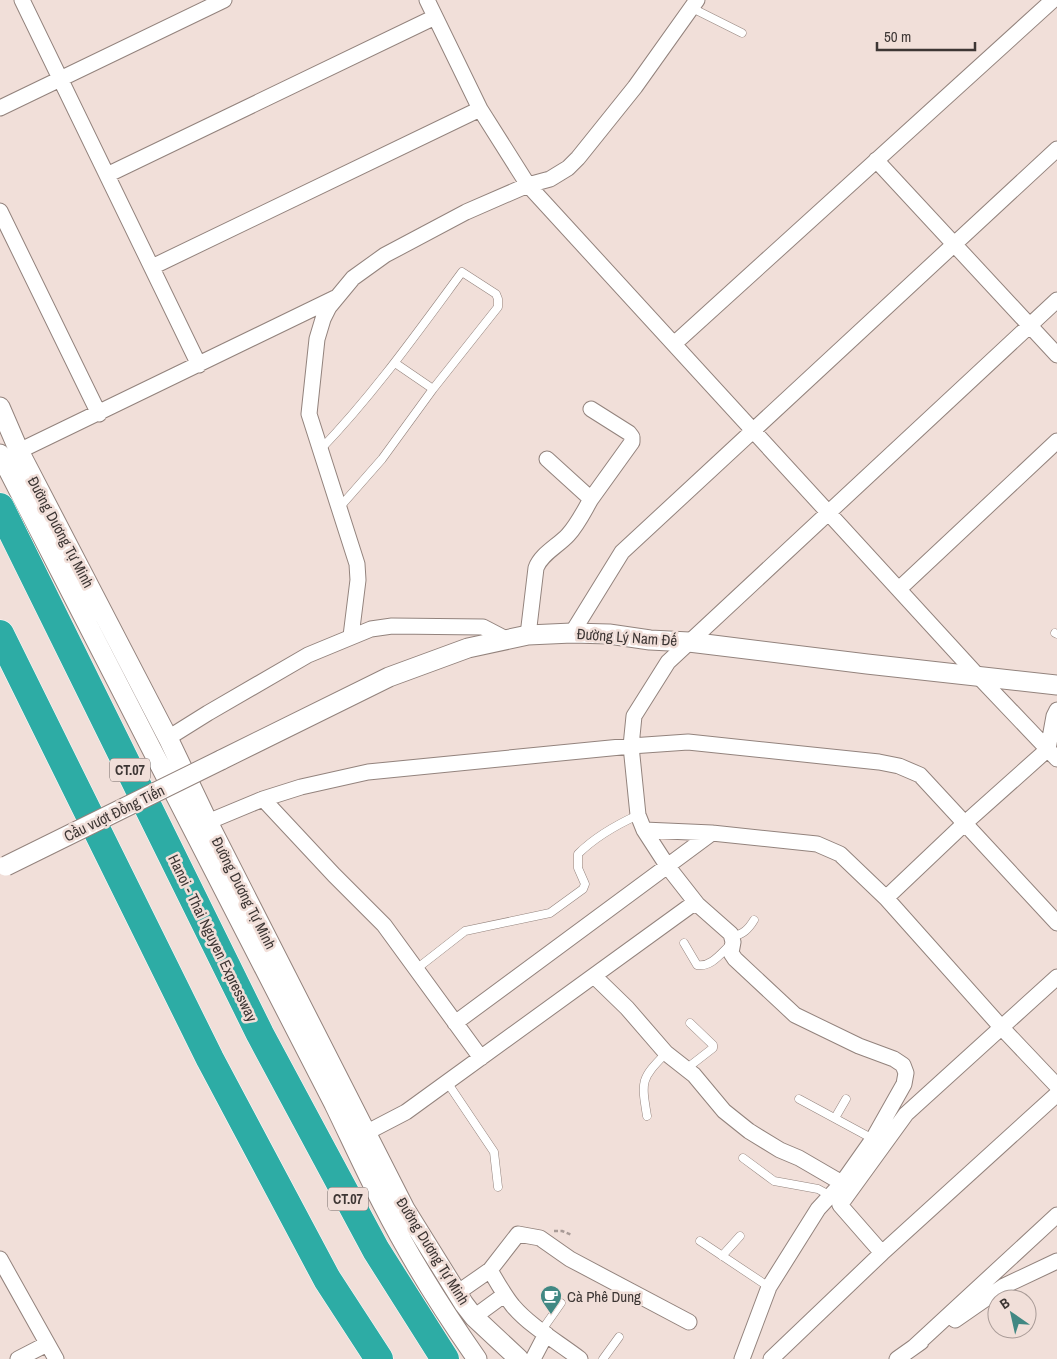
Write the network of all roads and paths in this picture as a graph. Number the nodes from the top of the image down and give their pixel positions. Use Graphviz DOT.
graph roads {
  1 [pos="22,0"];
  2 [pos="224,0"];
  3 [pos="427,0"];
  4 [pos="1053,0"];
  5 [pos="695,4"];
  6 [pos="435,16"];
  7 [pos="742,34"];
  8 [pos="61,79"];
  9 [pos="0,108"];
  10 [pos="480,109"];
  11 [pos="1057,149"];
  12 [pos="876,160"];
  13 [pos="107,175"];
  14 [pos="528,185"];
  15 [pos="0,211"];
  16 [pos="954,244"];
  17 [pos="152,267"];
  18 [pos="336,298"];
  19 [pos="1057,300"];
  20 [pos="1029,324"];
  21 [pos="674,344"];
  22 [pos="1057,355"];
  23 [pos="395,363"];
  24 [pos="199,365"];
  25 [pos="434,389"];
  26 [pos="0,407"];
  27 [pos="591,409"];
  28 [pos="99,414"];
  29 [pos="754,431"];
  30 [pos="1057,440"];
  31 [pos="320,450"];
  32 [pos="19,451"];
  33 [pos="0,454"];
  34 [pos="546,459"];
  35 [pos="591,498"];
  36 [pos="0,507"];
  37 [pos="339,508"];
  38 [pos="828,512"];
  39 [pos="899,589"];
  40 [pos="572,633"];
  41 [pos="0,634"];
  42 [pos="528,635"];
  43 [pos="351,636"];
  44 [pos="508,640"];
  45 [pos="689,642"];
  46 [pos="978,676"];
  47 [pos="1057,684"];
  48 [pos="1057,710"];
  49 [pos="168,738"];
  50 [pos="630,746"];
  51 [pos="1052,754"];
  52 [pos="221,760"];
  53 [pos="263,799"];
  54 [pos="638,814"];
  55 [pos="964,824"];
  56 [pos="200,825"];
  57 [pos="644,830"];
  58 [pos="712,834"];
  59 [pos="668,867"];
  60 [pos="3,868"];
  61 [pos="886,898"];
  62 [pos="697,904"];
  63 [pos="754,920"];
  64 [pos="1057,923"];
  65 [pos="732,940"];
  66 [pos="684,943"];
  67 [pos="415,970"];
  68 [pos="594,976"];
  69 [pos="1057,977"];
  70 [pos="455,1023"];
  71 [pos="690,1023"];
  72 [pos="1002,1028"];
  73 [pos="666,1053"];
  74 [pos="481,1058"];
  75 [pos="686,1069"];
  76 [pos="447,1082"];
  77 [pos="1057,1086"];
  78 [pos="1057,1094"];
  79 [pos="799,1099"];
  80 [pos="846,1099"];
  81 [pos="647,1116"];
  82 [pos="834,1118"];
  83 [pos="359,1136"];
  84 [pos="873,1139"];
  85 [pos="743,1158"];
  86 [pos="842,1183"];
  87 [pos="498,1187"];
  88 [pos="835,1201"];
  89 [pos="1057,1215"];
  90 [pos="740,1236"];
  91 [pos="700,1241"];
  92 [pos="882,1253"];
  93 [pos="722,1256"];
  94 [pos="0,1259"];
  95 [pos="1057,1260"];
  96 [pos="490,1270"];
  97 [pos="770,1287"];
  98 [pos="457,1293"];
  99 [pos="504,1295"];
  100 [pos="561,1303"];
  101 [pos="474,1317"];
  102 [pos="689,1322"];
  103 [pos="544,1332"];
  104 [pos="619,1337"];
  105 [pos="47,1344"];
  106 [pos="914,1347"];
  107 [pos="18,1359"];
  108 [pos="56,1359"];
  109 [pos="379,1359"];
  110 [pos="445,1359"];
  111 [pos="477,1359"];
  112 [pos="519,1359"];
  113 [pos="533,1359"];
  114 [pos="580,1359"];
  115 [pos="603,1359"];
  116 [pos="742,1359"];
  117 [pos="771,1359"];
  118 [pos="897,1359"];
  1 -- 8 [label="street"];
  2 -- 8 [label="street"];
  3 -- 6 [label="street"];
  4 -- 12 [label="street"];
  5 -- 7 [label="lane"];
  5 -- 14 [label="street"];
  6 -- 10 [label="street"];
  6 -- 13 [label="street"];
  8 -- 9 [label="street"];
  8 -- 13 [label="street"];
  10 -- 14 [label="street"];
  10 -- 17 [label="street"];
  11 -- 16 [label="street"];
  12 -- 16 [label="street"];
  12 -- 21 [label="street"];
  13 -- 17 [label="street"];
  14 -- 18 [label="street"];
  14 -- 21 [label="street"];
  15 -- 28 [label="street"];
  16 -- 20 [label="street"];
  16 -- 29 [label="street"];
  17 -- 24 [label="street"];
  18 -- 24 [label="street"];
  18 -- 31 [label="street"];
  19 -- 20 [label="street"];
  20 -- 22 [label="street"];
  20 -- 38 [label="street"];
  21 -- 29 [label="street"];
  23 -- 25 [label="lane"];
  23 -- 25 [label="lane"];
  23 -- 31 [label="lane"];
  24 -- 28 [label="street"];
  25 -- 37 [label="lane"];
  26 -- 32 [label="street, Đường Dương Tự Minh"];
  27 -- 35 [label="street"];
  28 -- 32 [label="street"];
  29 -- 38 [label="street"];
  29 -- 40 [label="street"];
  30 -- 39 [label="street"];
  31 -- 37 [label="street"];
  32 -- 49 [label="street, Đường Dương Tự Minh"];
  33 -- 56 [label="street, Đường Dương Tự Minh"];
  34 -- 35 [label="street"];
  35 -- 42 [label="street"];
  36 -- 110 [label="highway, Hanoi - Thai Nguyen Expressway / CT.07"];
  37 -- 43 [label="street"];
  38 -- 39 [label="street"];
  38 -- 45 [label="street"];
  39 -- 46 [label="street"];
  40 -- 42 [label="street, Đường Lý Nam Đế"];
  40 -- 45 [label="street, Đường Lý Nam Đế"];
  41 -- 109 [label="highway"];
  42 -- 44 [label="street, Đường Lý Nam Đế"];
  43 -- 44 [label="street"];
  43 -- 49 [label="street"];
  44 -- 52 [label="street, Đường Lý Nam Đế"];
  45 -- 46 [label="street, Đường Lý Nam Đế"];
  45 -- 50 [label="street"];
  46 -- 47 [label="street, Đường Lý Nam Đế"];
  46 -- 51 [label="street"];
  48 -- 51 [label="street"];
  49 -- 56 [label="street, Đường Dương Tự Minh"];
  50 -- 53 [label="street"];
  50 -- 54 [label="street"];
  50 -- 55 [label="street"];
  51 -- 55 [label="street"];
  52 -- 60 [label="street, Cầu vượt Đồng Tiến, bridge"];
  53 -- 56 [label="street"];
  53 -- 67 [label="street"];
  54 -- 57 [label="street"];
  54 -- 67 [label="lane"];
  55 -- 61 [label="street"];
  55 -- 64 [label="street"];
  56 -- 83 [label="street, Đường Dương Tự Minh"];
  57 -- 58 [label="street"];
  57 -- 59 [label="street"];
  58 -- 59 [label="street"];
  58 -- 61 [label="street"];
  59 -- 62 [label="street"];
  59 -- 70 [label="street"];
  61 -- 72 [label="street"];
  62 -- 65 [label="street"];
  62 -- 68 [label="street"];
  63 -- 65 [label="lane"];
  65 -- 66 [label="lane"];
  65 -- 84 [label="street"];
  67 -- 70 [label="street"];
  68 -- 73 [label="street"];
  68 -- 74 [label="street"];
  69 -- 72 [label="street"];
  70 -- 74 [label="street"];
  71 -- 75 [label="lane"];
  72 -- 77 [label="street"];
  72 -- 88 [label="street"];
  73 -- 75 [label="street"];
  73 -- 81 [label="lane"];
  74 -- 76 [label="street"];
  75 -- 86 [label="street"];
  76 -- 83 [label="street"];
  76 -- 87 [label="lane"];
  78 -- 92 [label="street"];
  79 -- 82 [label="lane"];
  80 -- 82 [label="lane"];
  82 -- 84 [label="lane"];
  83 -- 98 [label="street, Đường Dương Tự Minh"];
  83 -- 111 [label="street, Đường Dương Tự Minh"];
  84 -- 86 [label="street"];
  85 -- 88 [label="lane"];
  86 -- 88 [label="street"];
  88 -- 92 [label="street"];
  88 -- 97 [label="street"];
  89 -- 106 [label="street"];
  90 -- 93 [label="lane"];
  91 -- 93 [label="lane"];
  92 -- 117 [label="street"];
  93 -- 97 [label="lane"];
  94 -- 105 [label="street"];
  95 -- 106 [label="street"];
  96 -- 98 [label="street"];
  96 -- 99 [label="street"];
  96 -- 102 [label="street"];
  97 -- 116 [label="street"];
  98 -- 101 [label="street, Đường Dương Tự Minh"];
  99 -- 101 [label="street"];
  99 -- 103 [label="street"];
  100 -- 103 [label="lane"];
  101 -- 112 [label="street, Đường Dương Tự Minh"];
  103 -- 113 [label="street"];
  103 -- 114 [label="street"];
  104 -- 115 [label="lane"];
  105 -- 107 [label="street"];
  105 -- 108 [label="street"];
  106 -- 118 [label="street"];
}
